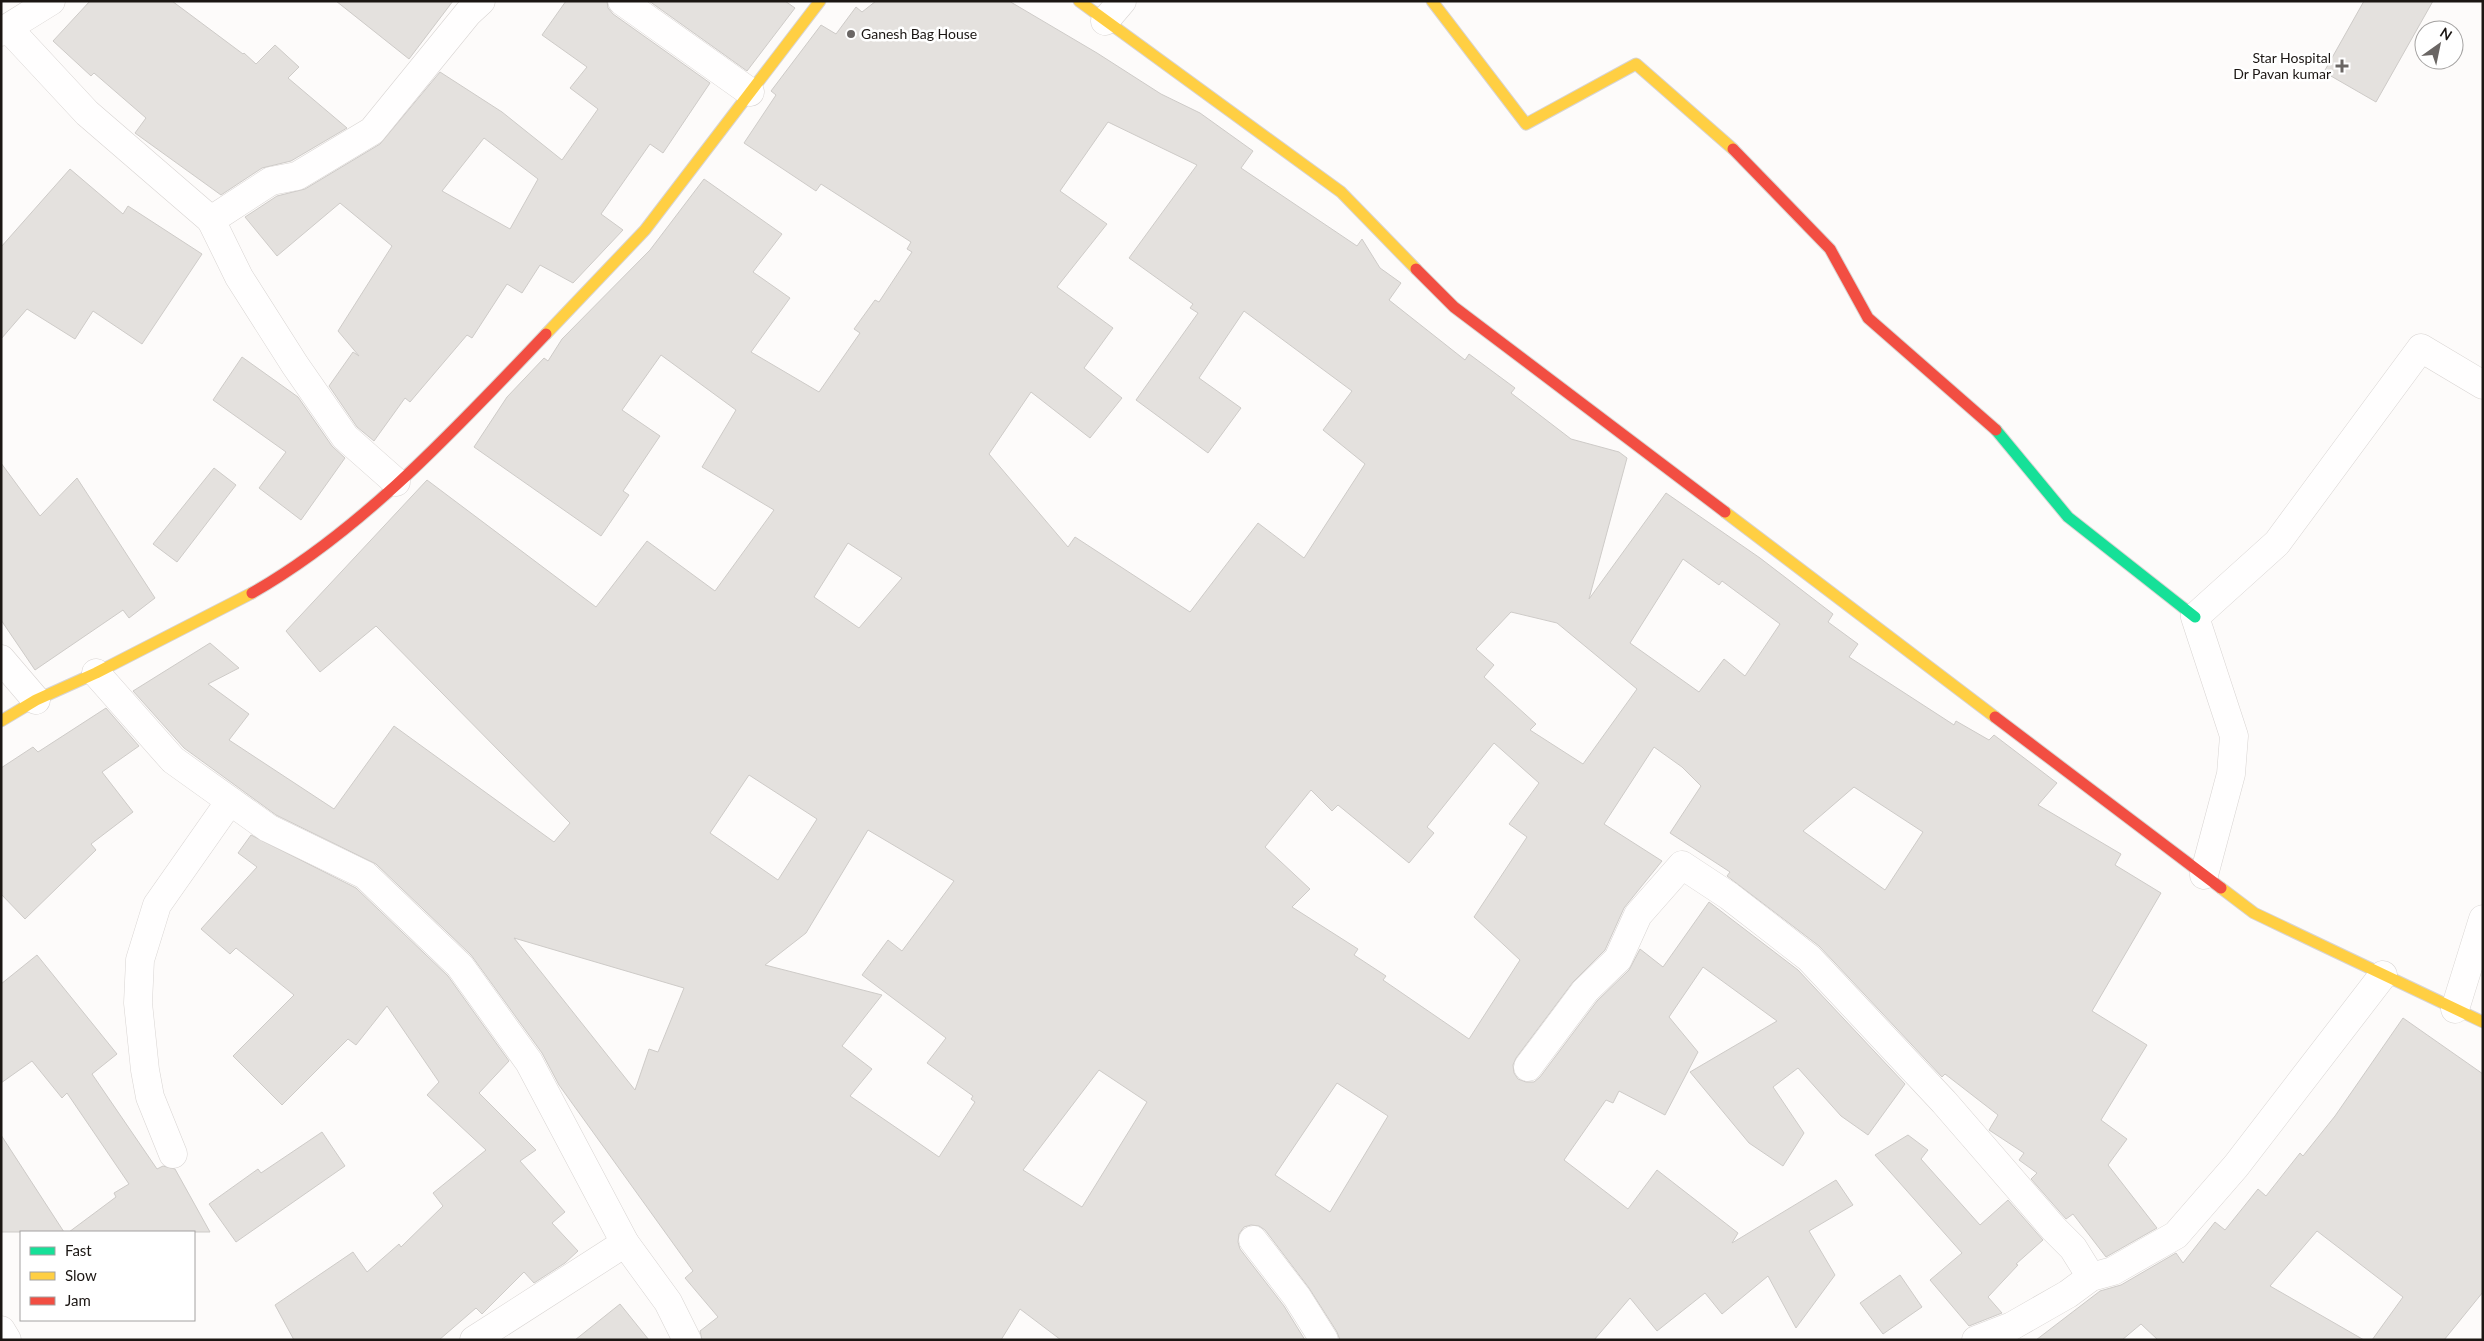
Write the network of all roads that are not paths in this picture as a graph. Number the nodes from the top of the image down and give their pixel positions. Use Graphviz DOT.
graph roads {
  1 [pos="51,1"];
  2 [pos="481,1"];
  3 [pos="622,1"];
  4 [pos="820,1"];
  5 [pos="1079,1"];
  6 [pos="1432,1"];
  7 [pos="1114,11"];
  8 [pos="5,30"];
  9 [pos="750,92"];
  10 [pos="211,220"];
  11 [pos="2483,385"];
  12 [pos="396,482"];
  13 [pos="2195,617"];
  14 [pos="1,659"];
  15 [pos="96,672"];
  16 [pos="36,700"];
  17 [pos="1,721"];
  18 [pos="230,801"];
  19 [pos="2204,875"];
  20 [pos="2483,919"];
  21 [pos="2383,975"];
  22 [pos="2455,1009"];
  23 [pos="2483,1022"];
  24 [pos="1528,1066"];
  25 [pos="173,1154"];
  26 [pos="1253,1240"];
  27 [pos="625,1243"];
  28 [pos="2091,1277"];
  29 [pos="1,1330"];
  30 [pos="7,1340"];
  31 [pos="474,1340"];
  32 [pos="686,1340"];
  33 [pos="1324,1340"];
  34 [pos="1976,1340"];
  1 -- 8 [label="street"];
  2 -- 10 [label="street"];
  3 -- 9 [label="street"];
  4 -- 9 [label="main road"];
  5 -- 7 [label="main road"];
  6 -- 13 [label="main road"];
  7 -- 19 [label="main road"];
  8 -- 10 [label="street"];
  9 -- 12 [label="main road"];
  10 -- 12 [label="street"];
  11 -- 13 [label="street"];
  12 -- 15 [label="main road"];
  13 -- 19 [label="street"];
  14 -- 16 [label="street"];
  15 -- 16 [label="main road"];
  15 -- 18 [label="street"];
  16 -- 17 [label="main road"];
  18 -- 25 [label="street"];
  18 -- 27 [label="street"];
  19 -- 21 [label="main road"];
  20 -- 22 [label="street"];
  21 -- 22 [label="main road"];
  21 -- 28 [label="street"];
  22 -- 23 [label="main road"];
  24 -- 28 [label="street"];
  26 -- 33 [label="street"];
  27 -- 31 [label="street"];
  27 -- 32 [label="street"];
  28 -- 34 [label="street"];
  29 -- 30 [label="street"];
}
